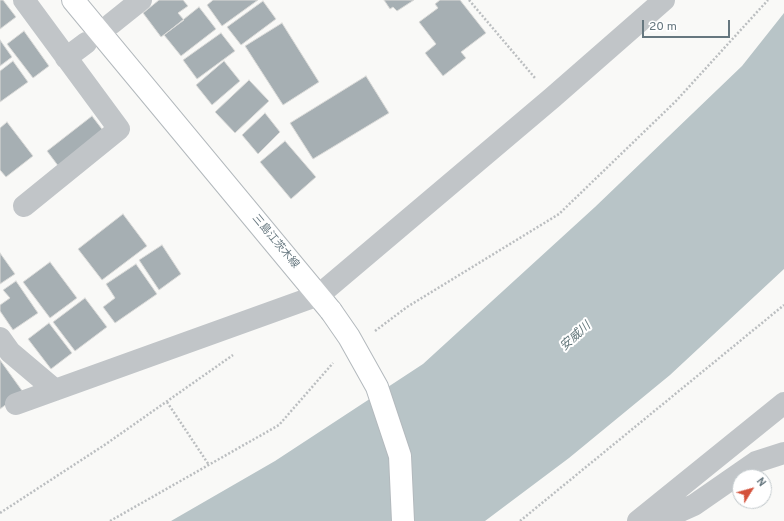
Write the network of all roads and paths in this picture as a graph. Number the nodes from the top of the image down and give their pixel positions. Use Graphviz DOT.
graph roads {
  1 [pos="24,0"];
  2 [pos="72,0"];
  3 [pos="469,0"];
  4 [pos="664,0"];
  5 [pos="768,0"];
  6 [pos="129,3"];
  7 [pos="110,24"];
  8 [pos="86,43"];
  9 [pos="66,58"];
  10 [pos="552,98"];
  11 [pos="24,206"];
  12 [pos="325,303"];
  13 [pos="784,305"];
  14 [pos="370,335"];
  15 [pos="0,338"];
  16 [pos="234,355"];
  17 [pos="339,358"];
  18 [pos="55,390"];
  19 [pos="167,402"];
  20 [pos="784,403"];
  21 [pos="16,404"];
  22 [pos="784,453"];
  23 [pos="209,465"];
  24 [pos="0,513"];
  25 [pos="110,521"];
  26 [pos="403,521"];
  27 [pos="520,521"];
  28 [pos="638,521"];
  29 [pos="658,521"];
  1 -- 9 [label="street"];
  2 -- 12 [label="main road, 三島江茨木線"];
  3 -- 10 [label="path"];
  4 -- 10 [label="street"];
  5 -- 14 [label="path"];
  6 -- 7 [label="street"];
  8 -- 9 [label="street"];
  9 -- 11 [label="street"];
  10 -- 12 [label="street"];
  12 -- 18 [label="street"];
  12 -- 26 [label="main road, 三島江茨木線, bridge"];
  13 -- 27 [label="path"];
  15 -- 18 [label="street"];
  16 -- 19 [label="path"];
  17 -- 23 [label="path"];
  18 -- 21 [label="street"];
  19 -- 23 [label="path"];
  19 -- 24 [label="path"];
  20 -- 28 [label="street"];
  22 -- 29 [label="street"];
  23 -- 25 [label="path"];
}
